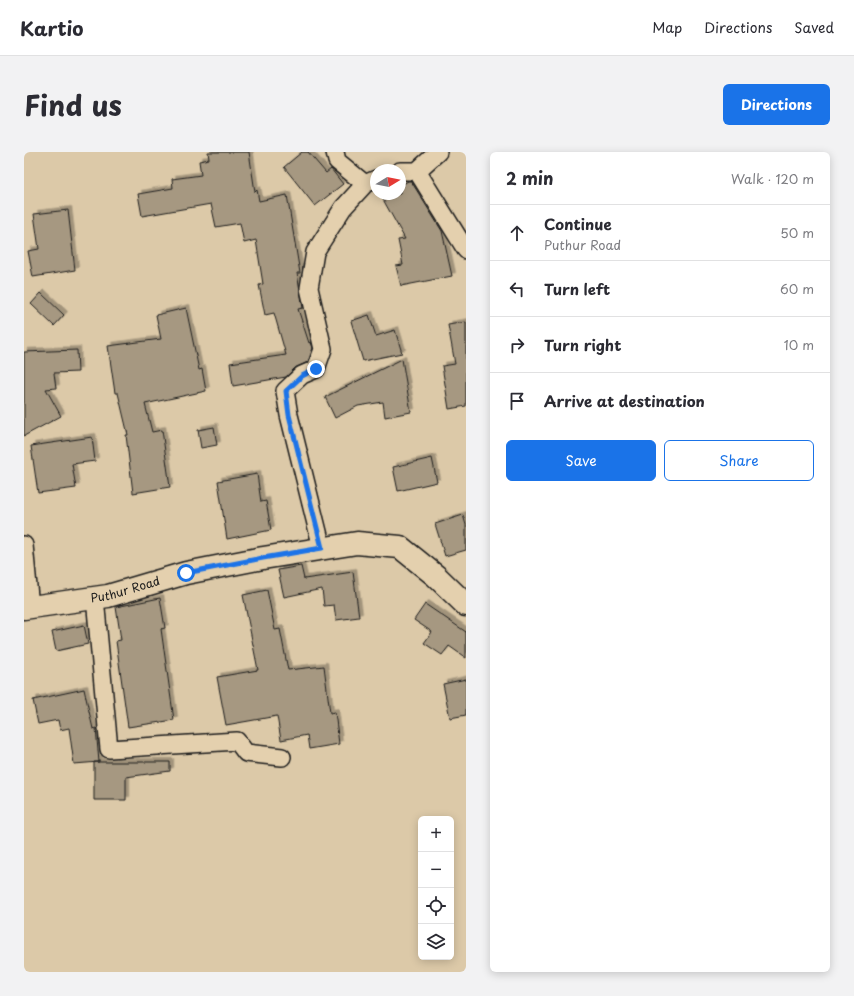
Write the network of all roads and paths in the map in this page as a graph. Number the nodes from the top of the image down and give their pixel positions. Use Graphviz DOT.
graph roads {
  1 [pos="335,152"];
  2 [pos="438,152"];
  3 [pos="406,171"];
  4 [pos="417,171"];
  5 [pos="370,182"];
  6 [pos="466,250"];
  7 [pos="24,545"];
  8 [pos="322,548"];
  9 [pos="95,598"];
  10 [pos="466,605"];
  11 [pos="27,608"];
  12 [pos="282,757"];
  1 -- 5 [label="street"];
  2 -- 4 [label="street"];
  3 -- 4 [label="street"];
  4 -- 6 [label="street"];
  5 -- 8 [label="street"];
  7 -- 11 [label="street"];
  8 -- 9 [label="street, Puthur Road"];
  8 -- 10 [label="street, Puthur Road"];
  9 -- 11 [label="street, Puthur Road"];
  9 -- 12 [label="street"];
}
